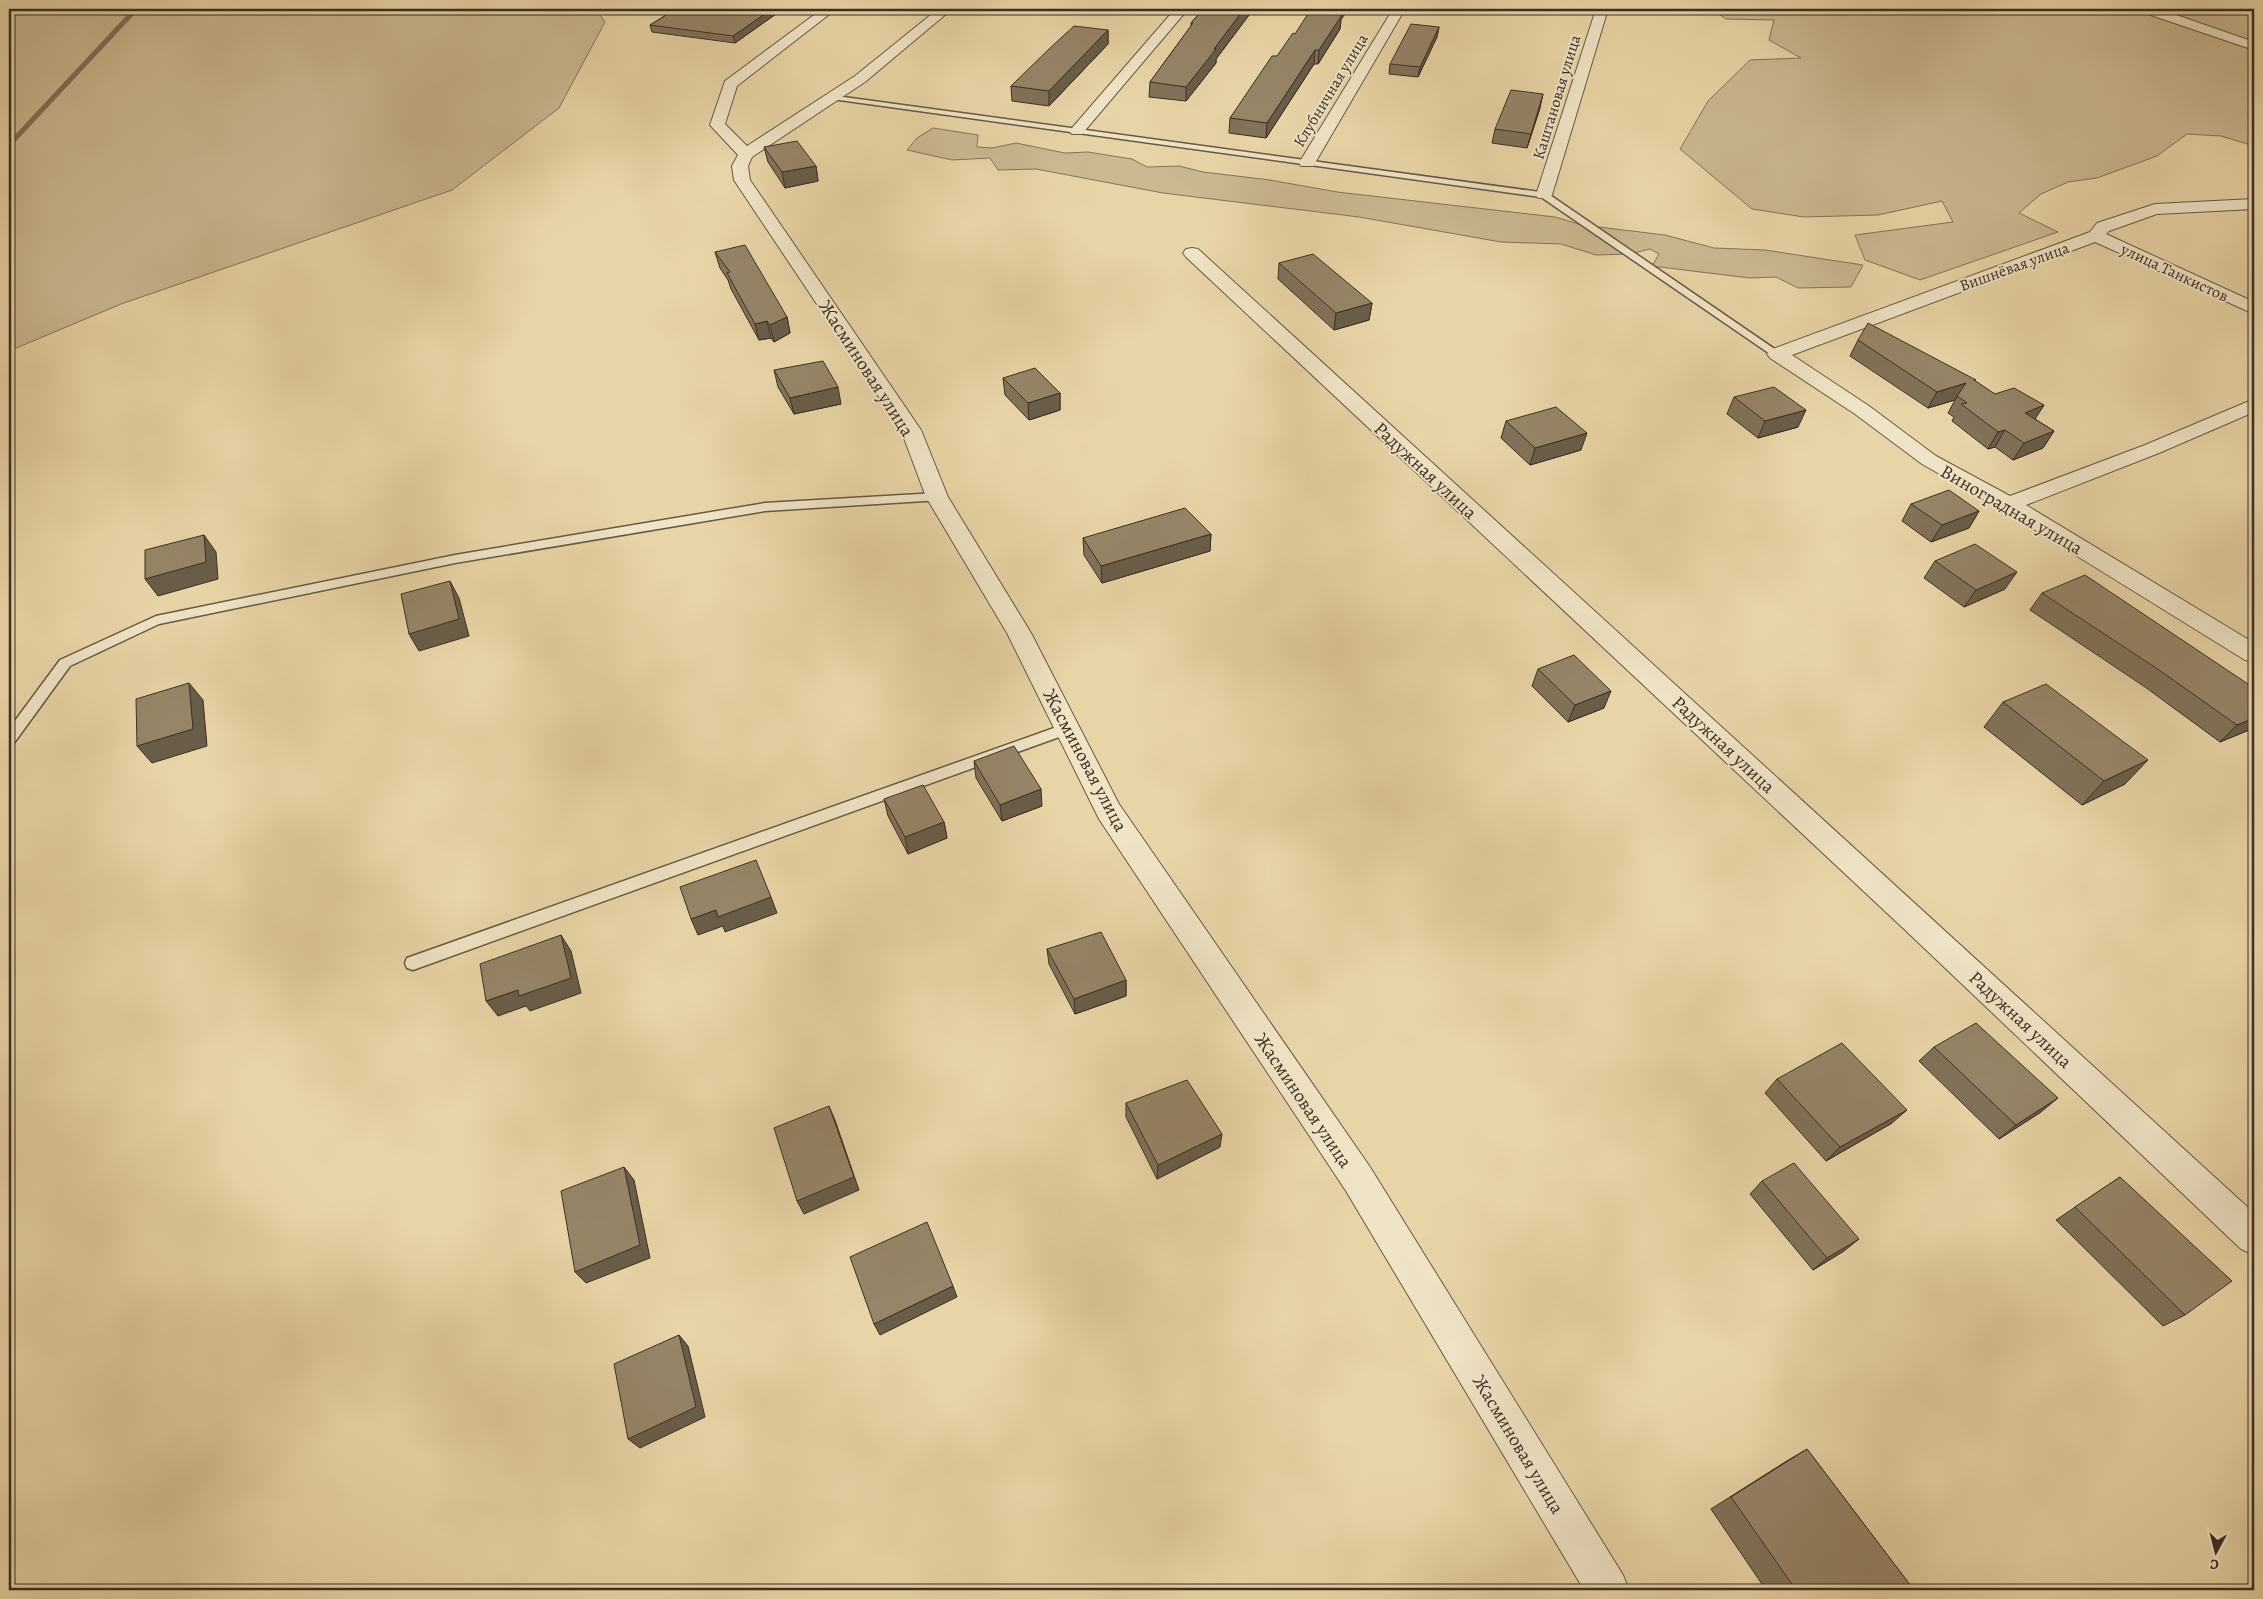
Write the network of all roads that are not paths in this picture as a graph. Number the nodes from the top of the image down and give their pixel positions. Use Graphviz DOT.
graph roads {
  1 [pos="830,9"];
  2 [pos="946,9"];
  3 [pos="1182,9"];
  4 [pos="1398,9"];
  5 [pos="1602,9"];
  6 [pos="2147,9"];
  7 [pos="2254,46"];
  8 [pos="832,97"];
  9 [pos="1076,131"];
  10 [pos="746,154"];
  11 [pos="1307,163"];
  12 [pos="1544,195"];
  13 [pos="2254,204"];
  14 [pos="2096,236"];
  15 [pos="1192,253"];
  16 [pos="2254,309"];
  17 [pos="1776,354"];
  18 [pos="2254,405"];
  19 [pos="936,497"];
  20 [pos="2009,504"];
  21 [pos="2254,654"];
  22 [pos="1068,728"];
  23 [pos="9,739"];
  24 [pos="413,963"];
  25 [pos="2254,1237"];
  26 [pos="1608,1590"];
  1 -- 10 [label="street"];
  2 -- 8 [label="street"];
  3 -- 9 [label="street"];
  4 -- 11 [label="street, Клубничная улица"];
  5 -- 12 [label="street, Каштановая улица"];
  6 -- 7 [label="street"];
  8 -- 9 [label="lane"];
  8 -- 10 [label="street"];
  9 -- 11 [label="lane"];
  10 -- 19 [label="street, Жасминовая улица"];
  11 -- 12 [label="lane"];
  12 -- 17 [label="lane"];
  13 -- 14 [label="street, Вишнёвая улица"];
  14 -- 16 [label="street, улица Танкистов"];
  14 -- 17 [label="street, Вишнёвая улица"];
  15 -- 25 [label="street, Радужная улица"];
  17 -- 20 [label="street, Виноградная улица"];
  18 -- 20 [label="street"];
  19 -- 22 [label="street, Жасминовая улица"];
  19 -- 23 [label="lane"];
  20 -- 21 [label="street, Виноградная улица"];
  22 -- 24 [label="lane"];
  22 -- 26 [label="street, Жасминовая улица"];
}
